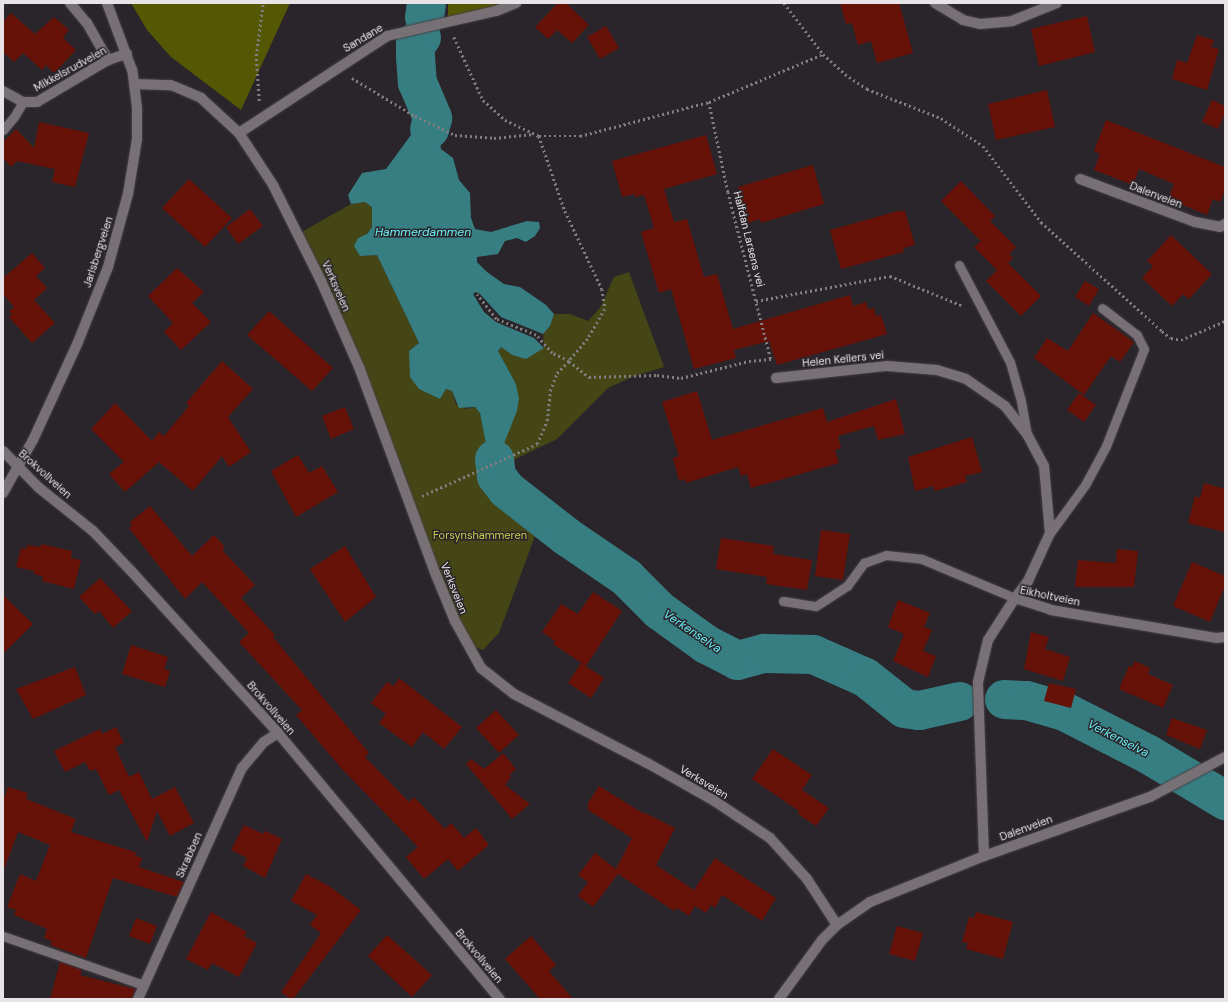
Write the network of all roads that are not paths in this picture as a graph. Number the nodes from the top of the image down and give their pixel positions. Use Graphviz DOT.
graph roads {
  1 [pos="70,3"];
  2 [pos="107,3"];
  3 [pos="516,3"];
  4 [pos="935,3"];
  5 [pos="1058,3"];
  6 [pos="127,54"];
  7 [pos="108,60"];
  8 [pos="134,84"];
  9 [pos="3,91"];
  10 [pos="23,102"];
  11 [pos="3,130"];
  12 [pos="239,133"];
  13 [pos="1080,179"];
  14 [pos="1225,224"];
  15 [pos="959,265"];
  16 [pos="1102,308"];
  17 [pos="776,378"];
  18 [pos="1026,434"];
  19 [pos="3,451"];
  20 [pos="19,467"];
  21 [pos="3,493"];
  22 [pos="1050,533"];
  23 [pos="1015,598"];
  24 [pos="783,601"];
  25 [pos="1225,637"];
  26 [pos="278,733"];
  27 [pos="1225,757"];
  28 [pos="984,856"];
  29 [pos="837,925"];
  30 [pos="3,936"];
  31 [pos="144,985"];
  32 [pos="138,999"];
  33 [pos="500,999"];
  34 [pos="779,999"];
  1 -- 7 [label="street"];
  2 -- 6 [label="street, Jarlsbergveien"];
  3 -- 12 [label="street, Sandane"];
  4 -- 5 [label="street"];
  6 -- 7 [label="street, Mikkelsrudveien"];
  6 -- 8 [label="street, Jarlsbergveien"];
  7 -- 10 [label="street, Mikkelsrudveien"];
  8 -- 12 [label="street, Verksveien"];
  8 -- 20 [label="street, Jarlsbergveien"];
  9 -- 10 [label="street"];
  10 -- 11 [label="lane"];
  12 -- 29 [label="street, Verksveien"];
  13 -- 14 [label="street, Dalenveien"];
  15 -- 18 [label="lane"];
  16 -- 22 [label="lane, Helen Kellers vei"];
  17 -- 18 [label="street, Helen Kellers vei"];
  18 -- 22 [label="street, Helen Kellers vei"];
  19 -- 20 [label="street, Brokvollveien"];
  20 -- 21 [label="street, Jarlsbergveien"];
  20 -- 26 [label="street, Brokvollveien"];
  22 -- 23 [label="street, Helen Kellers vei"];
  23 -- 24 [label="lane"];
  23 -- 25 [label="street, Eikholtveien"];
  23 -- 28 [label="street, Eikholtveien"];
  26 -- 31 [label="street, Skrabben"];
  26 -- 33 [label="street, Brokvollveien"];
  27 -- 28 [label="street, Dalenveien"];
  28 -- 29 [label="street, Dalenveien"];
  29 -- 34 [label="street"];
  30 -- 31 [label="lane"];
  31 -- 32 [label="street, Skrabben"];
}
